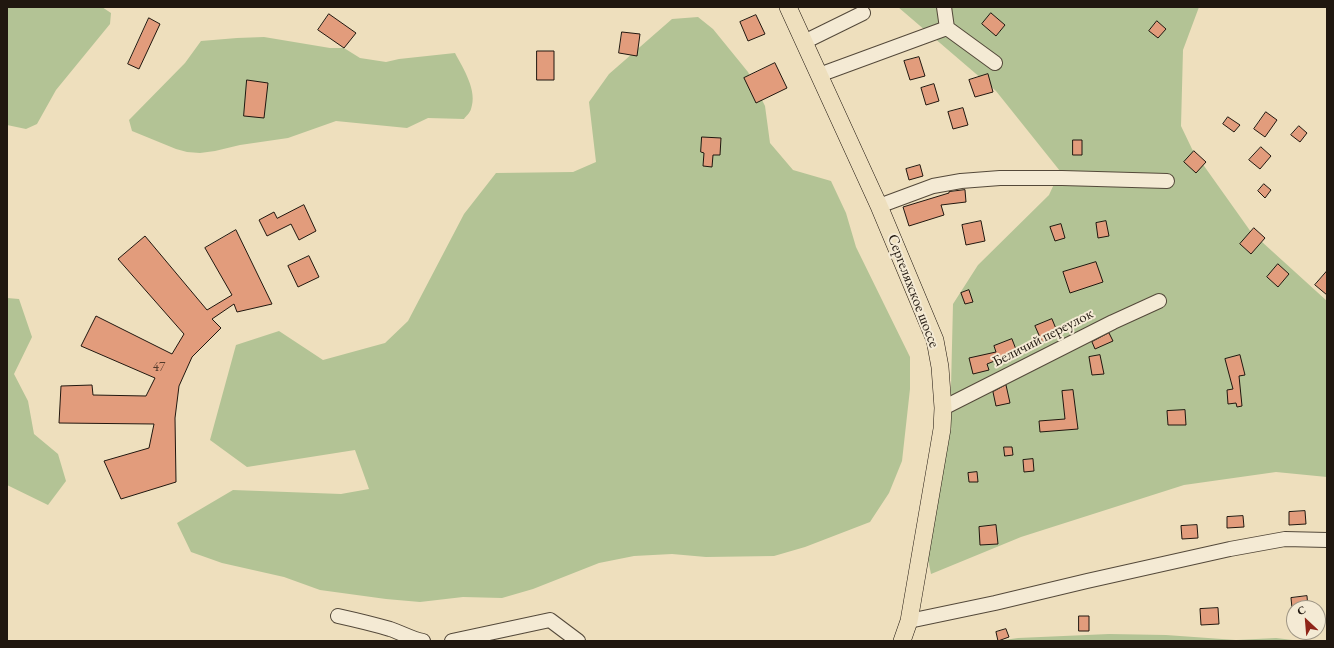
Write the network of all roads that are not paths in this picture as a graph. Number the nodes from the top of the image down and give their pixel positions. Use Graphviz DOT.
graph roads {
  1 [pos="788,7"];
  2 [pos="944,7"];
  3 [pos="863,13"];
  4 [pos="947,28"];
  5 [pos="804,42"];
  6 [pos="995,63"];
  7 [pos="819,75"];
  8 [pos="1167,181"];
  9 [pos="880,206"];
  10 [pos="1159,301"];
  11 [pos="943,408"];
  12 [pos="1327,540"];
  13 [pos="338,616"];
  14 [pos="909,621"];
  15 [pos="423,641"];
  16 [pos="452,641"];
  17 [pos="578,641"];
  18 [pos="902,641"];
  1 -- 5 [label="main road, Сергеляхское шоссе"];
  2 -- 4 [label="street"];
  3 -- 5 [label="street"];
  4 -- 6 [label="street"];
  4 -- 7 [label="street"];
  5 -- 7 [label="main road, Сергеляхское шоссе"];
  7 -- 9 [label="main road, Сергеляхское шоссе"];
  8 -- 9 [label="street"];
  9 -- 11 [label="main road, Сергеляхское шоссе"];
  10 -- 11 [label="street, Беличий переулок"];
  11 -- 14 [label="main road, Сергеляхское шоссе"];
  12 -- 14 [label="street"];
  13 -- 15 [label="street"];
  14 -- 18 [label="main road, Сергеляхское шоссе"];
  16 -- 17 [label="street"];
}
